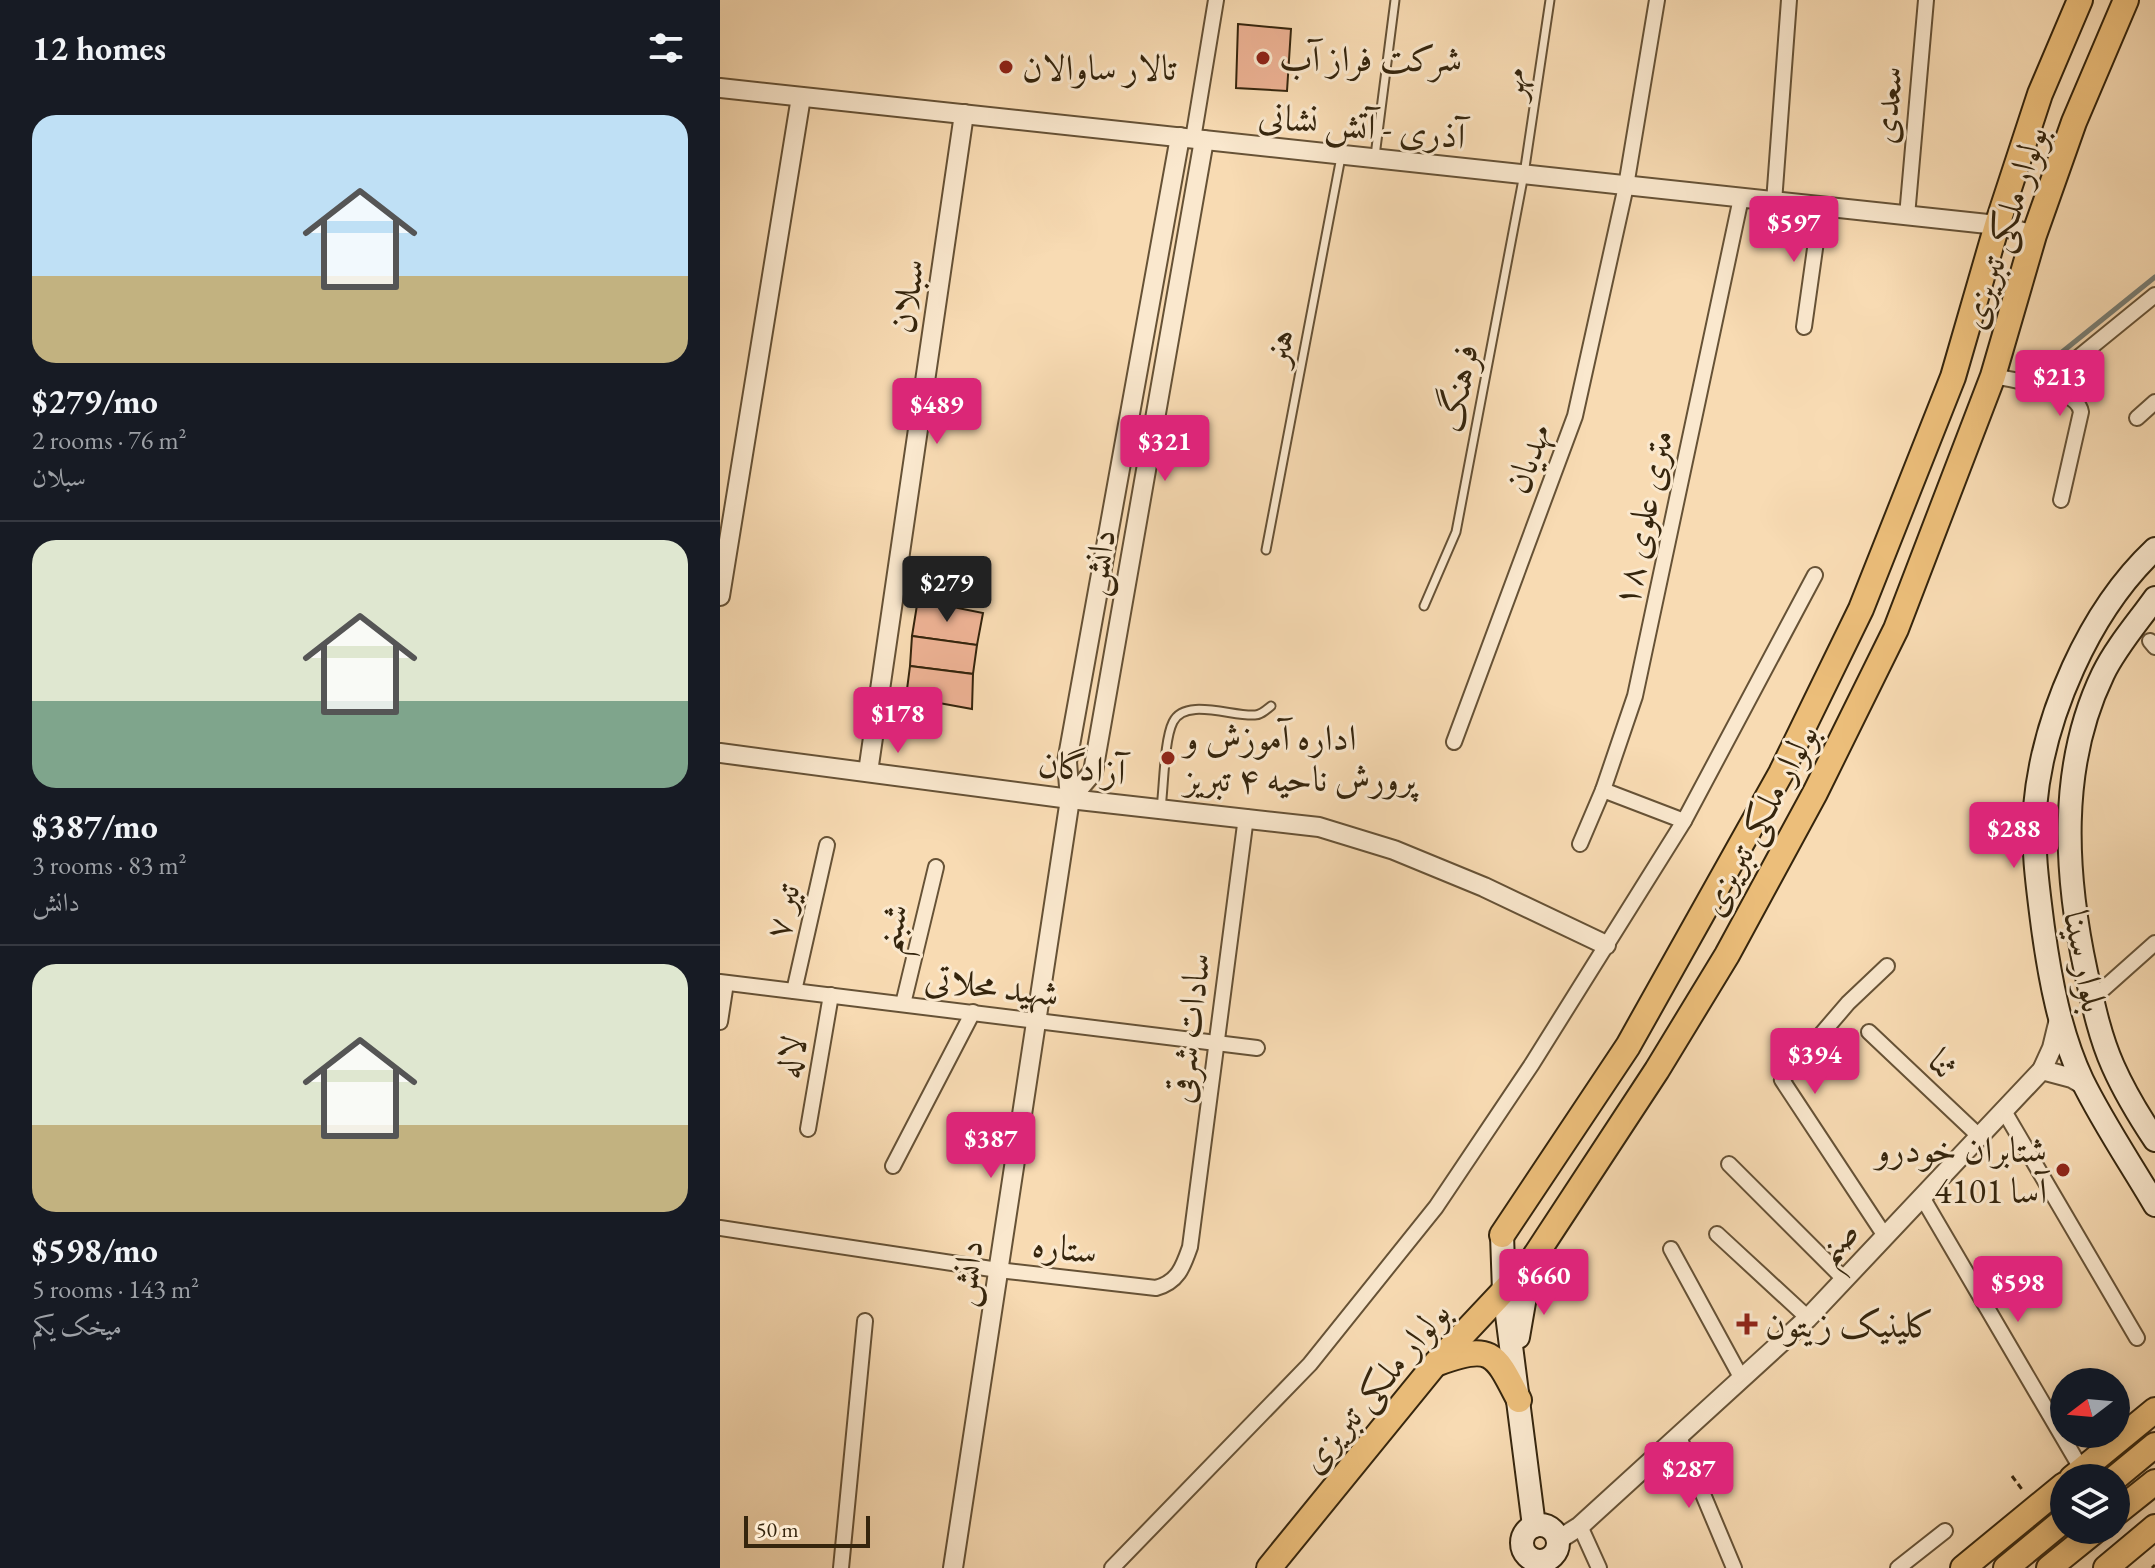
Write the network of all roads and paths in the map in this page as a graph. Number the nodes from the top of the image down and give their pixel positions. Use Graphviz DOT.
graph roads {
  1 [pos="1216,0"];
  2 [pos="1395,0"];
  3 [pos="1550,0"];
  4 [pos="1657,0"];
  5 [pos="1789,0"];
  6 [pos="1926,0"];
  7 [pos="2080,0"];
  8 [pos="2126,0"];
  9 [pos="720,88"];
  10 [pos="801,97"];
  11 [pos="964,114"];
  12 [pos="1192,139"];
  13 [pos="1342,155"];
  14 [pos="1375,159"];
  15 [pos="1524,174"];
  16 [pos="1626,186"];
  17 [pos="1741,198"];
  18 [pos="1774,202"];
  19 [pos="1821,206"];
  20 [pos="1907,216"];
  21 [pos="1997,225"];
  22 [pos="2034,235"];
  23 [pos="2155,295"];
  24 [pos="1804,327"];
  25 [pos="1993,376"];
  26 [pos="2042,387"];
  27 [pos="2155,402"];
  28 [pos="2137,418"];
  29 [pos="2061,500"];
  30 [pos="1266,550"];
  31 [pos="2152,558"];
  32 [pos="1815,575"];
  33 [pos="720,596"];
  34 [pos="2155,598"];
  35 [pos="1424,606"];
  36 [pos="1271,706"];
  37 [pos="1454,742"];
  38 [pos="720,753"];
  39 [pos="868,772"];
  40 [pos="1603,790"];
  41 [pos="1070,799"];
  42 [pos="1161,808"];
  43 [pos="1246,817"];
  44 [pos="1684,821"];
  45 [pos="1580,844"];
  46 [pos="827,845"];
  47 [pos="936,867"];
  48 [pos="2155,943"];
  49 [pos="1606,945"];
  50 [pos="1887,966"];
  51 [pos="723,982"];
  52 [pos="794,991"];
  53 [pos="831,995"];
  54 [pos="2092,999"];
  55 [pos="903,1004"];
  56 [pos="973,1012"];
  57 [pos="2060,1015"];
  58 [pos="1036,1021"];
  59 [pos="720,1022"];
  60 [pos="1869,1032"];
  61 [pos="1217,1043"];
  62 [pos="1257,1048"];
  63 [pos="2042,1070"];
  64 [pos="2087,1087"];
  65 [pos="2004,1111"];
  66 [pos="808,1129"];
  67 [pos="1979,1136"];
  68 [pos="2155,1140"];
  69 [pos="1729,1164"];
  70 [pos="893,1166"];
  71 [pos="1922,1197"];
  72 [pos="2155,1205"];
  73 [pos="720,1228"];
  74 [pos="1717,1234"];
  75 [pos="1502,1235"];
  76 [pos="1885,1236"];
  77 [pos="1190,1247"];
  78 [pos="1671,1249"];
  79 [pos="1531,1262"];
  80 [pos="998,1270"];
  81 [pos="1844,1279"];
  82 [pos="1504,1291"];
  83 [pos="1808,1318"];
  84 [pos="865,1321"];
  85 [pos="2137,1338"];
  86 [pos="1436,1363"];
  87 [pos="1515,1366"];
  88 [pos="1742,1379"];
  89 [pos="1519,1400"];
  90 [pos="2155,1410"];
  91 [pos="1679,1437"];
  92 [pos="2155,1445"];
  93 [pos="2065,1464"];
  94 [pos="2090,1464"];
  95 [pos="2130,1466"];
  96 [pos="2155,1482"];
  97 [pos="2050,1497"];
  98 [pos="2130,1502"];
  99 [pos="1534,1526"];
  100 [pos="1580,1526"];
  101 [pos="2155,1527"];
  102 [pos="1945,1531"];
  103 [pos="2050,1532"];
  104 [pos="1558,1540"];
  105 [pos="2079,1544"];
  106 [pos="1531,1562"];
  107 [pos="841,1568"];
  108 [pos="953,1568"];
  109 [pos="1112,1568"];
  110 [pos="1269,1568"];
  111 [pos="1599,1568"];
  112 [pos="1734,1568"];
  113 [pos="1898,1568"];
  114 [pos="1963,1568"];
  115 [pos="2006,1568"];
  116 [pos="2049,1568"];
  117 [pos="2106,1568"];
  1 -- 12 [label="street"];
  2 -- 14 [label="lane"];
  3 -- 15 [label="lane, مهر"];
  4 -- 16 [label="street, مهدیان"];
  5 -- 18 [label="street"];
  6 -- 20 [label="street, سعدی"];
  7 -- 21 [label="main road, بولوار ملکی تبریزی"];
  8 -- 22 [label="main road, بولوار ملکی تبریزی"];
  9 -- 10 [label="street, آذرى - آتش نشانى"];
  10 -- 11 [label="street, آذرى - آتش نشانى"];
  10 -- 33 [label="street"];
  11 -- 12 [label="street, آذرى - آتش نشانى"];
  11 -- 39 [label="street, سبلان"];
  12 -- 13 [label="street, آذرى - آتش نشانى"];
  12 -- 41 [label="street, دانش"];
  12 -- 41 [label="street, دانش"];
  13 -- 14 [label="street, آذرى - آتش نشانى"];
  13 -- 30 [label="lane, هنر"];
  14 -- 15 [label="street, آذرى - آتش نشانى"];
  15 -- 16 [label="street, آذرى - آتش نشانى"];
  15 -- 35 [label="lane, فرهنگ"];
  16 -- 17 [label="street, آذرى - آتش نشانى"];
  16 -- 37 [label="street, مهدیان"];
  17 -- 18 [label="street, آذرى - آتش نشانى"];
  17 -- 40 [label="street, ۱۸ متری علوی"];
  18 -- 19 [label="street, آذرى - آتش نشانى"];
  19 -- 20 [label="street, آذرى - آتش نشانى"];
  19 -- 24 [label="street"];
  20 -- 21 [label="street, آذرى - آتش نشانى"];
  21 -- 22 [label="street, آذرى - آتش نشانى"];
  21 -- 75 [label="main road, بولوار ملکی تبریزی"];
  22 -- 25 [label="main road, بولوار ملکی تبریزی"];
  23 -- 26 [label="street"];
  25 -- 26 [label="street"];
  25 -- 79 [label="main road, بولوار ملکی تبریزی"];
  26 -- 29 [label="street"];
  27 -- 28 [label="street"];
  31 -- 57 [label="main road, بلوار سینا"];
  32 -- 44 [label="street"];
  34 -- 54 [label="main road, بلوار سینا"];
  36 -- 42 [label="lane"];
  38 -- 39 [label="street, آزادگان"];
  39 -- 41 [label="street, آزادگان"];
  40 -- 44 [label="street"];
  40 -- 45 [label="street, ۱۸ متری علوی"];
  41 -- 42 [label="street, آزادگان"];
  41 -- 58 [label="street, دانش"];
  42 -- 43 [label="street, آزادگان"];
  43 -- 49 [label="street, آزادگان"];
  43 -- 61 [label="street, سادات شرقی"];
  44 -- 49 [label="street"];
  46 -- 52 [label="street, ۷ تیر"];
  47 -- 55 [label="street, شبنم"];
  48 -- 54 [label="street"];
  49 -- 109 [label="street"];
  50 -- 76 [label="street"];
  51 -- 52 [label="street, شهید محلاتی"];
  51 -- 59 [label="street"];
  52 -- 53 [label="street, شهید محلاتی"];
  53 -- 55 [label="street, شهید محلاتی"];
  53 -- 66 [label="street, لاله"];
  54 -- 68 [label="main road, بلوار سینا"];
  55 -- 56 [label="street, شهید محلاتی"];
  56 -- 58 [label="street, شهید محلاتی"];
  56 -- 70 [label="street"];
  57 -- 63 [label="street"];
  57 -- 64 [label="main road, بلوار سینا"];
  58 -- 61 [label="street, شهید محلاتی"];
  58 -- 80 [label="street, دانش"];
  60 -- 67 [label="street, ثنا"];
  61 -- 62 [label="street, شهید محلاتی"];
  61 -- 77 [label="street, سادات شرقی"];
  63 -- 64 [label="street"];
  63 -- 65 [label="street, صنم"];
  64 -- 72 [label="main road, بلوار سینا"];
  65 -- 67 [label="street, صنم"];
  65 -- 85 [label="street"];
  67 -- 71 [label="street, صنم"];
  69 -- 81 [label="street"];
  71 -- 76 [label="street, صنم"];
  71 -- 93 [label="street"];
  73 -- 80 [label="street, ستاره"];
  74 -- 83 [label="street"];
  75 -- 82 [label="main road"];
  76 -- 81 [label="street, صنم"];
  77 -- 80 [label="street, ستاره"];
  78 -- 88 [label="street"];
  79 -- 82 [label="main road, بولوار ملکی تبریزی"];
  79 -- 87 [label="main road"];
  80 -- 108 [label="street, دانش"];
  81 -- 83 [label="street, صنم"];
  82 -- 86 [label="main road, بولوار ملکی تبریزی"];
  82 -- 87 [label="main road"];
  83 -- 88 [label="street, صنم"];
  84 -- 107 [label="street"];
  86 -- 89 [label="main road"];
  86 -- 110 [label="main road, بولوار ملکی تبریزی"];
  87 -- 89 [label="main road"];
  88 -- 91 [label="street, صنم"];
  89 -- 99 [label="main road"];
  90 -- 94 [label="main road"];
  91 -- 100 [label="street, صنم"];
  91 -- 112 [label="street"];
  92 -- 95 [label="main road"];
  96 -- 98 [label="main road"];
  97 -- 114 [label="main road"];
  99 -- 104 [label="main road"];
  99 -- 106 [label="main road"];
  100 -- 104 [label="street, صنم"];
  100 -- 111 [label="street"];
  101 -- 117 [label="main road"];
  102 -- 113 [label="street"];
  103 -- 115 [label="main road"];
  104 -- 106 [label="main road"];
  105 -- 116 [label="main road"];
}
